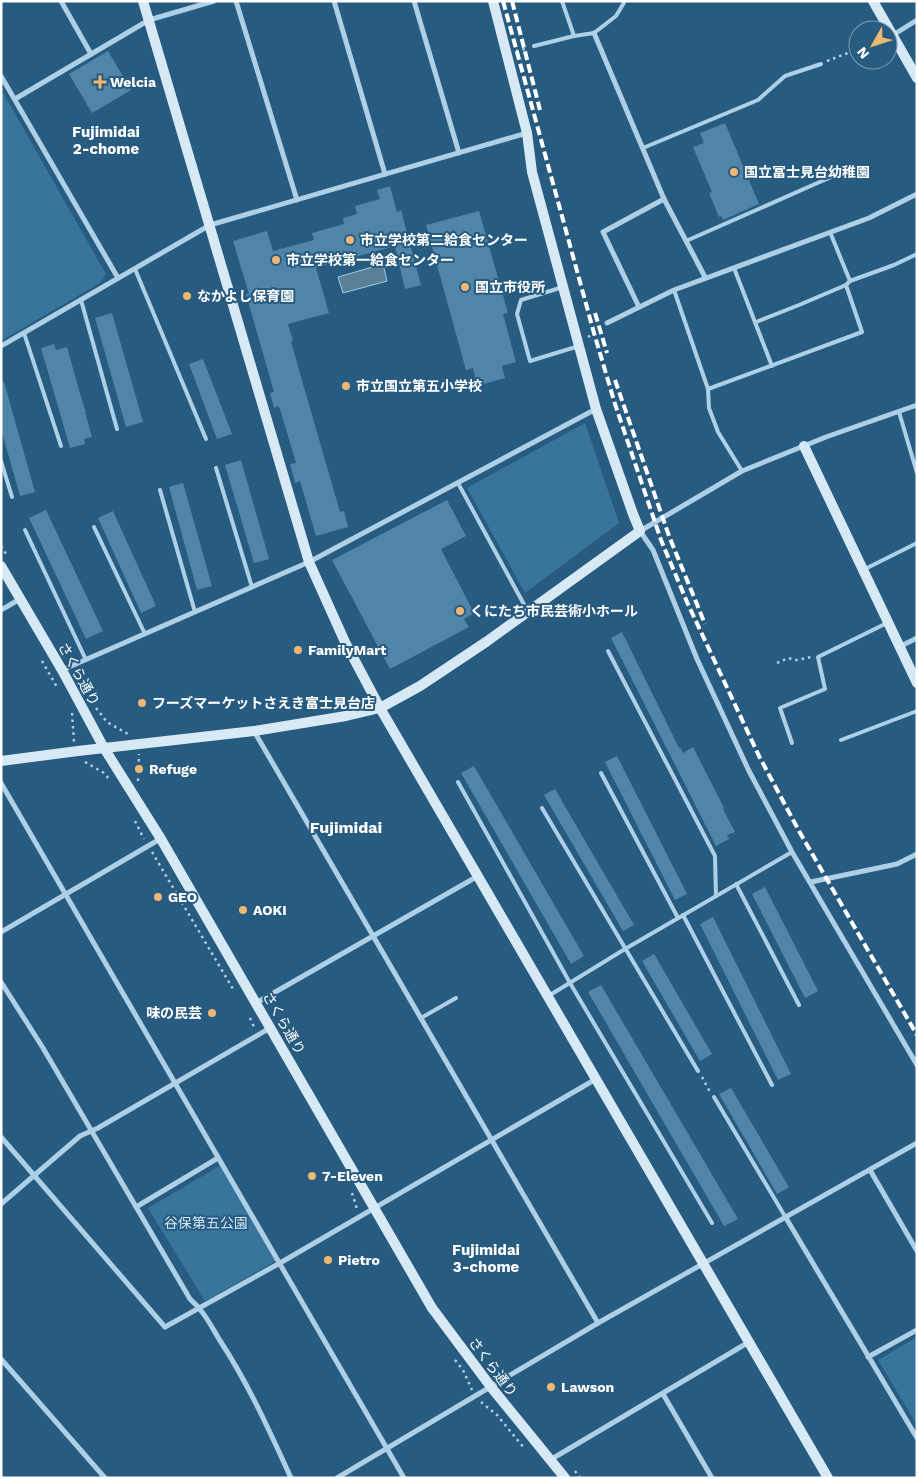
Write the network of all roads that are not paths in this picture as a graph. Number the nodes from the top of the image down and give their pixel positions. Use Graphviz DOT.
graph roads {
  1 [pos="61,1"];
  2 [pos="143,1"];
  3 [pos="214,1"];
  4 [pos="236,1"];
  5 [pos="334,1"];
  6 [pos="414,1"];
  7 [pos="492,1"];
  8 [pos="562,1"];
  9 [pos="625,1"];
  10 [pos="873,1"];
  11 [pos="149,20"];
  12 [pos="884,20"];
  13 [pos="917,20"];
  14 [pos="898,32"];
  15 [pos="594,33"];
  16 [pos="574,36"];
  17 [pos="898,44"];
  18 [pos="534,46"];
  19 [pos="91,54"];
  20 [pos="821,64"];
  21 [pos="1,76"];
  22 [pos="917,78"];
  23 [pos="15,99"];
  24 [pos="527,132"];
  25 [pos="643,148"];
  26 [pos="458,152"];
  27 [pos="385,174"];
  28 [pos="846,174"];
  29 [pos="917,194"];
  30 [pos="664,199"];
  31 [pos="297,200"];
  32 [pos="210,225"];
  33 [pos="830,232"];
  34 [pos="686,241"];
  35 [pos="917,254"];
  36 [pos="734,268"];
  37 [pos="135,269"];
  38 [pos="705,277"];
  39 [pos="118,278"];
  40 [pos="848,283"];
  41 [pos="563,287"];
  42 [pos="674,290"];
  43 [pos="82,300"];
  44 [pos="639,307"];
  45 [pos="756,322"];
  46 [pos="608,323"];
  47 [pos="24,333"];
  48 [pos="578,344"];
  49 [pos="1,346"];
  50 [pos="772,366"];
  51 [pos="708,390"];
  52 [pos="917,405"];
  53 [pos="596,409"];
  54 [pos="899,412"];
  55 [pos="117,429"];
  56 [pos="206,439"];
  57 [pos="61,446"];
  58 [pos="804,446"];
  59 [pos="1,461"];
  60 [pos="216,468"];
  61 [pos="742,471"];
  62 [pos="917,473"];
  63 [pos="458,483"];
  64 [pos="160,490"];
  65 [pos="12,497"];
  66 [pos="94,527"];
  67 [pos="25,530"];
  68 [pos="640,531"];
  69 [pos="917,543"];
  70 [pos="309,562"];
  71 [pos="1,566"];
  72 [pos="863,570"];
  73 [pos="252,587"];
  74 [pos="20,599"];
  75 [pos="1,610"];
  76 [pos="195,612"];
  77 [pos="528,612"];
  78 [pos="888,623"];
  79 [pos="145,634"];
  80 [pos="917,638"];
  81 [pos="899,647"];
  82 [pos="608,651"];
  83 [pos="86,660"];
  84 [pos="62,670"];
  85 [pos="917,683"];
  86 [pos="380,708"];
  87 [pos="917,711"];
  88 [pos="254,731"];
  89 [pos="841,740"];
  90 [pos="792,742"];
  91 [pos="104,748"];
  92 [pos="1,761"];
  93 [pos="601,773"];
  94 [pos="458,782"];
  95 [pos="1,783"];
  96 [pos="542,808"];
  97 [pos="161,839"];
  98 [pos="792,852"];
  99 [pos="917,854"];
  100 [pos="478,876"];
  101 [pos="811,882"];
  102 [pos="736,884"];
  103 [pos="66,894"];
  104 [pos="716,896"];
  105 [pos="683,915"];
  106 [pos="678,918"];
  107 [pos="1,932"];
  108 [pos="374,937"];
  109 [pos="625,949"];
  110 [pos="1,982"];
  111 [pos="570,983"];
  112 [pos="548,996"];
  113 [pos="456,998"];
  114 [pos="256,1003"];
  115 [pos="799,1005"];
  116 [pos="421,1018"];
  117 [pos="270,1028"];
  118 [pos="917,1065"];
  119 [pos="698,1071"];
  120 [pos="596,1079"];
  121 [pos="175,1083"];
  122 [pos="772,1085"];
  123 [pos="714,1097"];
  124 [pos="92,1130"];
  125 [pos="1,1138"];
  126 [pos="491,1139"];
  127 [pos="917,1143"];
  128 [pos="218,1158"];
  129 [pos="870,1170"];
  130 [pos="34,1175"];
  131 [pos="1,1204"];
  132 [pos="136,1206"];
  133 [pos="375,1208"];
  134 [pos="786,1218"];
  135 [pos="712,1223"];
  136 [pos="917,1251"];
  137 [pos="703,1263"];
  138 [pos="280,1264"];
  139 [pos="199,1307"];
  140 [pos="598,1323"];
  141 [pos="917,1330"];
  142 [pos="749,1342"];
  143 [pos="868,1357"];
  144 [pos="1,1359"];
  145 [pos="490,1387"];
  146 [pos="663,1394"];
  147 [pos="917,1438"];
  148 [pos="387,1448"];
  149 [pos="549,1460"];
  150 [pos="105,1478"];
  151 [pos="291,1478"];
  152 [pos="336,1478"];
  153 [pos="404,1478"];
  154 [pos="565,1478"];
  155 [pos="712,1478"];
  156 [pos="828,1478"];
  1 -- 19 [label="street"];
  2 -- 11 [label="street"];
  3 -- 11 [label="street"];
  4 -- 31 [label="street"];
  5 -- 27 [label="street"];
  6 -- 26 [label="street"];
  7 -- 24 [label="street"];
  8 -- 16 [label="lane"];
  9 -- 15 [label="lane"];
  10 -- 12 [label="street"];
  11 -- 19 [label="street"];
  11 -- 32 [label="street"];
  13 -- 14 [label="street"];
  15 -- 16 [label="lane"];
  15 -- 25 [label="street"];
  16 -- 18 [label="lane"];
  17 -- 22 [label="street"];
  19 -- 23 [label="street"];
  20 -- 25 [label="lane"];
  21 -- 23 [label="street"];
  23 -- 39 [label="street"];
  24 -- 26 [label="street"];
  24 -- 41 [label="street"];
  25 -- 30 [label="street"];
  26 -- 27 [label="street"];
  27 -- 31 [label="street"];
  28 -- 34 [label="lane"];
  29 -- 33 [label="street"];
  30 -- 34 [label="street"];
  30 -- 44 [label="street"];
  31 -- 32 [label="street"];
  32 -- 37 [label="street"];
  32 -- 70 [label="street"];
  33 -- 36 [label="street"];
  33 -- 40 [label="lane"];
  34 -- 38 [label="street"];
  35 -- 40 [label="lane"];
  36 -- 38 [label="street"];
  36 -- 45 [label="lane"];
  37 -- 39 [label="street"];
  37 -- 56 [label="lane"];
  38 -- 42 [label="street"];
  39 -- 43 [label="street"];
  40 -- 45 [label="lane"];
  40 -- 50 [label="lane"];
  41 -- 48 [label="street"];
  41 -- 48 [label="lane"];
  42 -- 44 [label="street"];
  42 -- 51 [label="lane"];
  43 -- 47 [label="street"];
  43 -- 55 [label="lane"];
  44 -- 46 [label="street"];
  45 -- 50 [label="lane"];
  47 -- 49 [label="street"];
  47 -- 57 [label="lane"];
  48 -- 53 [label="street"];
  50 -- 51 [label="lane"];
  51 -- 61 [label="lane"];
  52 -- 54 [label="street"];
  53 -- 63 [label="street"];
  53 -- 68 [label="street"];
  54 -- 58 [label="street"];
  54 -- 62 [label="lane"];
  58 -- 61 [label="street"];
  58 -- 72 [label="street"];
  59 -- 65 [label="lane"];
  60 -- 73 [label="lane"];
  61 -- 68 [label="street"];
  63 -- 70 [label="street"];
  63 -- 77 [label="lane"];
  64 -- 76 [label="lane"];
  66 -- 79 [label="lane"];
  67 -- 83 [label="lane"];
  68 -- 77 [label="street"];
  68 -- 98 [label="street"];
  69 -- 72 [label="lane"];
  70 -- 73 [label="street"];
  70 -- 86 [label="street"];
  71 -- 74 [label="street, さくら通り"];
  72 -- 78 [label="street"];
  73 -- 76 [label="street"];
  74 -- 75 [label="street"];
  74 -- 84 [label="street, さくら通り"];
  76 -- 79 [label="street"];
  77 -- 86 [label="street"];
  78 -- 81 [label="street"];
  78 -- 90 [label="lane"];
  79 -- 83 [label="street"];
  80 -- 81 [label="street"];
  81 -- 85 [label="street"];
  82 -- 104 [label="lane"];
  83 -- 84 [label="street"];
  84 -- 91 [label="street, さくら通り"];
  86 -- 88 [label="street"];
  86 -- 100 [label="street"];
  87 -- 89 [label="lane"];
  88 -- 91 [label="street"];
  88 -- 108 [label="street"];
  91 -- 92 [label="street"];
  91 -- 97 [label="street, さくら通り"];
  93 -- 106 [label="lane"];
  94 -- 111 [label="lane"];
  95 -- 103 [label="street"];
  96 -- 109 [label="lane"];
  97 -- 103 [label="street"];
  97 -- 114 [label="street, さくら通り"];
  98 -- 101 [label="street"];
  98 -- 102 [label="lane"];
  99 -- 101 [label="street"];
  100 -- 108 [label="street"];
  100 -- 112 [label="street"];
  101 -- 118 [label="street"];
  102 -- 104 [label="lane"];
  102 -- 115 [label="lane"];
  103 -- 107 [label="street"];
  103 -- 121 [label="street"];
  104 -- 105 [label="lane"];
  105 -- 106 [label="lane"];
  105 -- 122 [label="lane"];
  106 -- 109 [label="lane"];
  108 -- 114 [label="street"];
  108 -- 116 [label="street"];
  109 -- 111 [label="lane"];
  109 -- 119 [label="lane"];
  110 -- 124 [label="street"];
  111 -- 112 [label="lane"];
  111 -- 135 [label="lane"];
  112 -- 120 [label="street"];
  113 -- 116 [label="lane"];
  114 -- 117 [label="street, さくら通り"];
  116 -- 126 [label="street"];
  117 -- 121 [label="street"];
  117 -- 133 [label="street, さくら通り"];
  120 -- 126 [label="street"];
  120 -- 137 [label="street"];
  121 -- 124 [label="street"];
  121 -- 128 [label="street"];
  123 -- 134 [label="lane"];
  124 -- 130 [label="street"];
  124 -- 132 [label="street"];
  125 -- 130 [label="street"];
  126 -- 133 [label="street"];
  126 -- 140 [label="street"];
  127 -- 129 [label="street"];
  128 -- 132 [label="street"];
  128 -- 138 [label="street"];
  129 -- 134 [label="street"];
  129 -- 136 [label="street"];
  130 -- 131 [label="street"];
  130 -- 139 [label="street"];
  132 -- 139 [label="street"];
  133 -- 138 [label="street"];
  133 -- 145 [label="street, さくら通り"];
  134 -- 137 [label="street"];
  134 -- 143 [label="street"];
  137 -- 140 [label="street"];
  137 -- 142 [label="street"];
  138 -- 139 [label="street"];
  138 -- 148 [label="street"];
  139 -- 151 [label="street"];
  140 -- 145 [label="street"];
  141 -- 143 [label="street"];
  142 -- 146 [label="street"];
  142 -- 156 [label="street"];
  143 -- 147 [label="street"];
  144 -- 150 [label="street"];
  145 -- 148 [label="street"];
  145 -- 149 [label="street, さくら通り"];
  146 -- 149 [label="street"];
  146 -- 155 [label="street"];
  148 -- 152 [label="street"];
  148 -- 153 [label="street"];
  149 -- 154 [label="street, さくら通り"];
}
